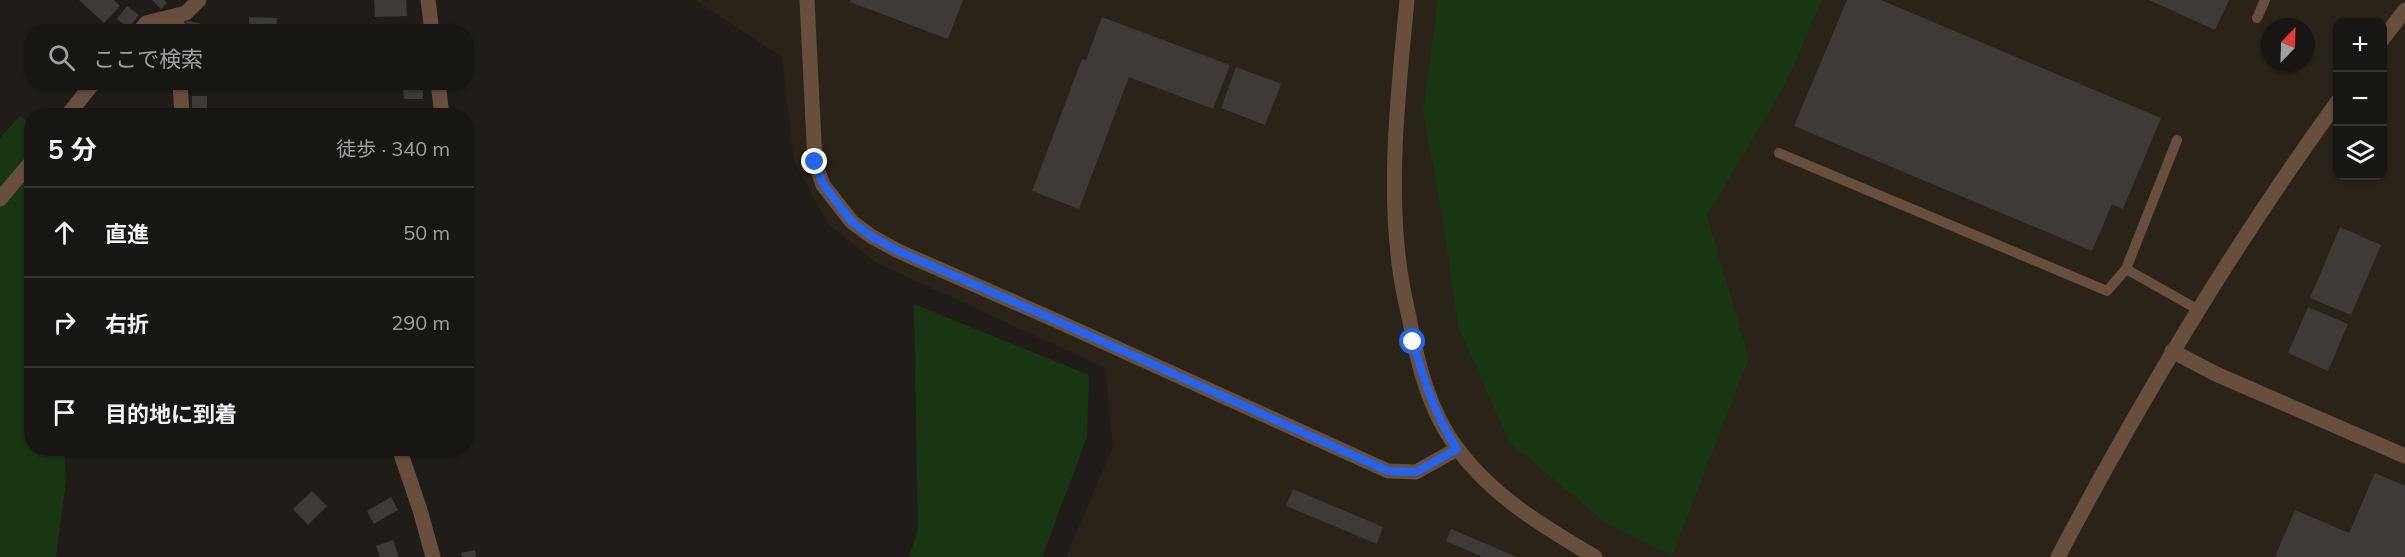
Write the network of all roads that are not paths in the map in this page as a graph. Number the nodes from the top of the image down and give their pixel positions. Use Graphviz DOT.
graph roads {
  1 [pos="199,0"];
  2 [pos="428,0"];
  3 [pos="807,0"];
  4 [pos="1407,0"];
  5 [pos="2265,0"];
  6 [pos="2405,10"];
  7 [pos="177,16"];
  8 [pos="2257,18"];
  9 [pos="145,24"];
  10 [pos="177,24"];
  11 [pos="431,24"];
  12 [pos="2387,33"];
  13 [pos="88,90"];
  14 [pos="180,90"];
  15 [pos="439,90"];
  16 [pos="2333,107"];
  17 [pos="74,108"];
  18 [pos="182,108"];
  19 [pos="441,108"];
  20 [pos="2177,140"];
  21 [pos="1779,153"];
  22 [pos="24,170"];
  23 [pos="0,199"];
  24 [pos="2127,269"];
  25 [pos="2197,309"];
  26 [pos="2172,351"];
  27 [pos="1457,449"];
  28 [pos="402,456"];
  29 [pos="2405,456"];
  30 [pos="433,557"];
  31 [pos="1595,557"];
  32 [pos="2058,557"];
  1 -- 7 [label="street"];
  2 -- 11 [label="street"];
  3 -- 27 [label="street"];
  4 -- 27 [label="street"];
  5 -- 8 [label="lane"];
  6 -- 12 [label="street"];
  7 -- 9 [label="street"];
  7 -- 10 [label="street"];
  13 -- 17 [label="street"];
  14 -- 18 [label="street"];
  15 -- 19 [label="street"];
  16 -- 25 [label="street"];
  20 -- 24 [label="lane"];
  21 -- 24 [label="lane"];
  22 -- 23 [label="street"];
  24 -- 25 [label="lane"];
  25 -- 26 [label="street"];
  26 -- 29 [label="street"];
  26 -- 32 [label="street"];
  27 -- 31 [label="street"];
  28 -- 30 [label="street"];
}
